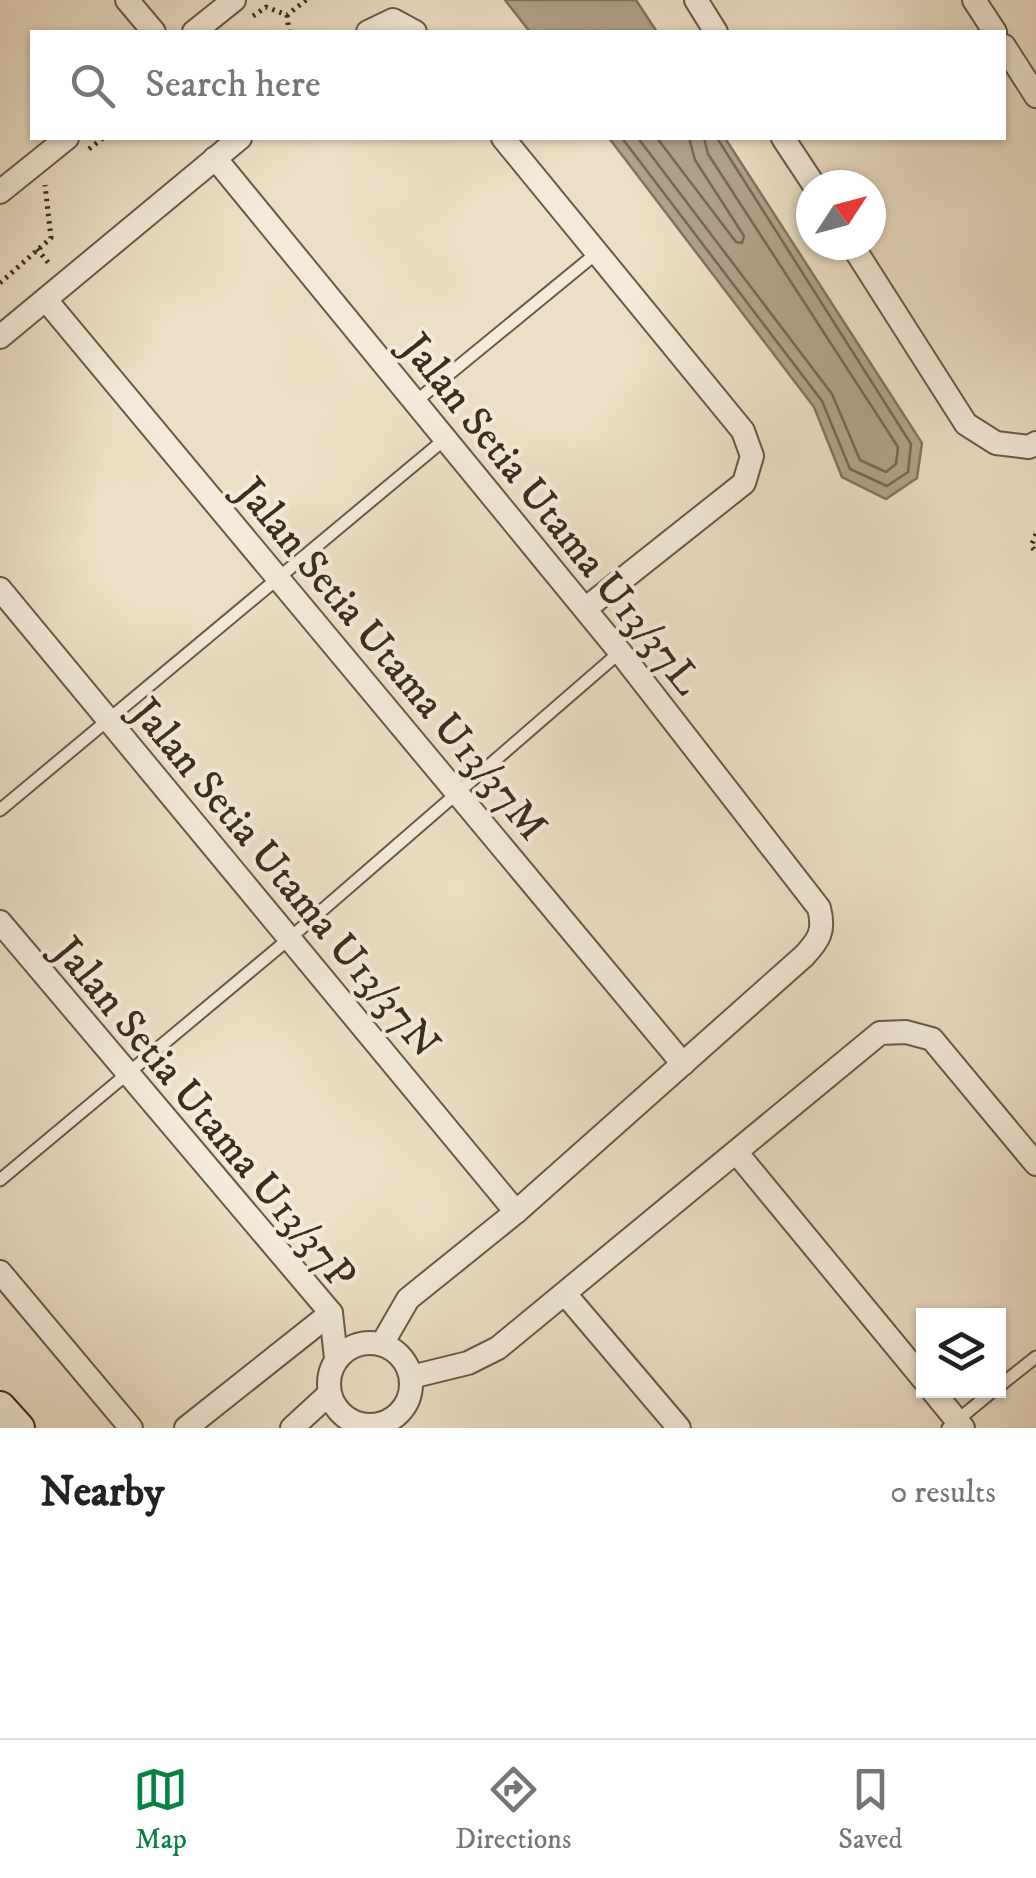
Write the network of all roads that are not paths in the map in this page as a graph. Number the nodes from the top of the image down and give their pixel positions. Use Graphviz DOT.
graph roads {
  1 [pos="127,0"];
  2 [pos="234,0"];
  3 [pos="696,0"];
  4 [pos="974,0"];
  5 [pos="152,30"];
  6 [pos="196,30"];
  7 [pos="372,30"];
  8 [pos="411,30"];
  9 [pos="715,30"];
  10 [pos="994,30"];
  11 [pos="1006,49"];
  12 [pos="1036,96"];
  13 [pos="64,140"];
  14 [pos="238,140"];
  15 [pos="504,140"];
  16 [pos="785,140"];
  17 [pos="215,158"];
  18 [pos="804,170"];
  19 [pos="0,192"];
  20 [pos="598,252"];
  21 [pos="862,260"];
  22 [pos="46,300"];
  23 [pos="0,337"];
  24 [pos="415,402"];
  25 [pos="446,439"];
  26 [pos="1036,443"];
  27 [pos="278,578"];
  28 [pos="0,589"];
  29 [pos="585,610"];
  30 [pos="620,652"];
  31 [pos="109,720"];
  32 [pos="456,792"];
  33 [pos="0,810"];
  34 [pos="0,922"];
  35 [pos="290,938"];
  36 [pos="683,1064"];
  37 [pos="128,1073"];
  38 [pos="736,1152"];
  39 [pos="1036,1164"];
  40 [pos="0,1180"];
  41 [pos="516,1212"];
  42 [pos="0,1272"];
  43 [pos="566,1295"];
  44 [pos="331,1313"];
  45 [pos="382,1344"];
  46 [pos="1036,1357"];
  47 [pos="336,1358"];
  48 [pos="916,1370"];
  49 [pos="411,1377"];
  50 [pos="1006,1381"];
  51 [pos="329,1394"];
  52 [pos="937,1398"];
  53 [pos="986,1398"];
  54 [pos="0,1407"];
  55 [pos="358,1426"];
  56 [pos="387,1426"];
  57 [pos="956,1426"];
  58 [pos="19,1428"];
  59 [pos="131,1428"];
  60 [pos="186,1428"];
  61 [pos="292,1428"];
  62 [pos="679,1428"];
  1 -- 5 [label="street"];
  2 -- 6 [label="street"];
  3 -- 9 [label="street"];
  4 -- 10 [label="street"];
  7 -- 8 [label="street"];
  11 -- 12 [label="street"];
  13 -- 19 [label="street"];
  14 -- 17 [label="street"];
  15 -- 20 [label="street"];
  16 -- 18 [label="street"];
  17 -- 22 [label="street"];
  17 -- 24 [label="street, Jalan Setia Utama U13/37L"];
  20 -- 24 [label="lane"];
  20 -- 29 [label="street"];
  21 -- 26 [label="street"];
  22 -- 23 [label="street"];
  22 -- 27 [label="street, Jalan Setia Utama U13/37M"];
  24 -- 25 [label="street, Jalan Setia Utama U13/37L"];
  25 -- 27 [label="lane"];
  25 -- 29 [label="street, Jalan Setia Utama U13/37L"];
  27 -- 31 [label="lane"];
  27 -- 32 [label="street, Jalan Setia Utama U13/37M"];
  28 -- 31 [label="street, Jalan Setia Utama U13/37N"];
  29 -- 30 [label="street, Jalan Setia Utama U13/37L"];
  30 -- 32 [label="lane"];
  30 -- 36 [label="street, Jalan Setia Utama U13/37L"];
  31 -- 33 [label="lane"];
  31 -- 35 [label="street, Jalan Setia Utama U13/37N"];
  32 -- 35 [label="lane"];
  32 -- 36 [label="street, Jalan Setia Utama U13/37M"];
  34 -- 37 [label="street, Jalan Setia Utama U13/37P"];
  35 -- 37 [label="lane"];
  35 -- 41 [label="street, Jalan Setia Utama U13/37N"];
  36 -- 41 [label="street"];
  37 -- 40 [label="lane"];
  37 -- 44 [label="street, Jalan Setia Utama U13/37P"];
  38 -- 39 [label="street"];
  38 -- 43 [label="street"];
  38 -- 48 [label="street"];
  41 -- 45 [label="street"];
  42 -- 59 [label="street"];
  43 -- 49 [label="street"];
  43 -- 62 [label="street"];
  44 -- 47 [label="street, Jalan Setia Utama U13/37P"];
  44 -- 60 [label="street"];
  45 -- 47 [label="street"];
  45 -- 49 [label="street"];
  46 -- 50 [label="lane"];
  47 -- 51 [label="street"];
  49 -- 56 [label="street"];
  51 -- 55 [label="street"];
  51 -- 61 [label="street"];
  52 -- 57 [label="street"];
  53 -- 57 [label="lane"];
  54 -- 58 [label="street"];
  55 -- 56 [label="street"];
}
